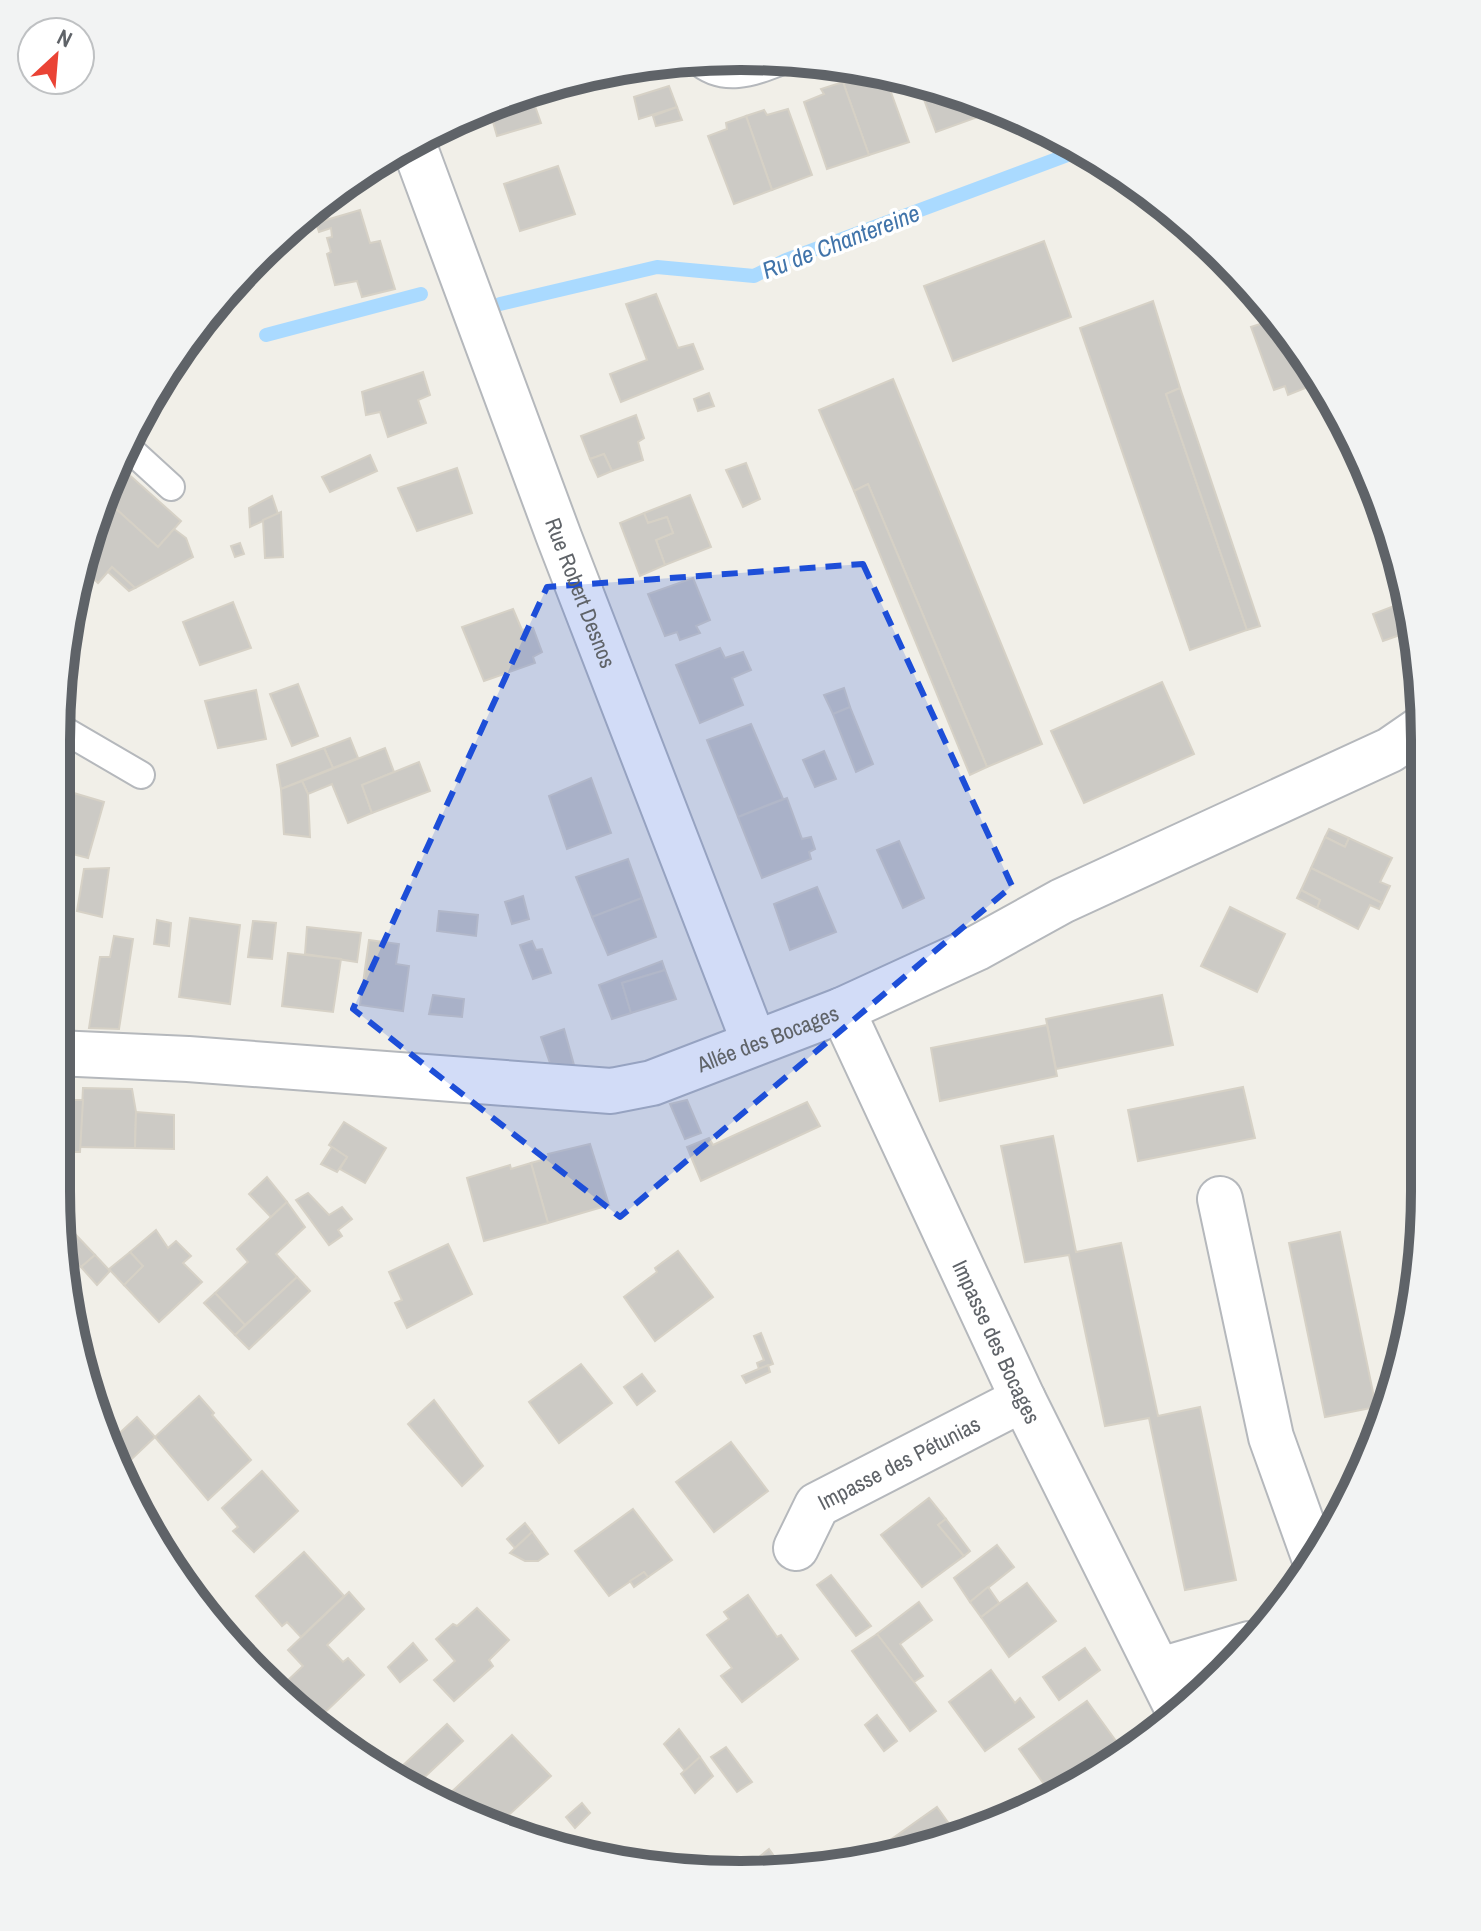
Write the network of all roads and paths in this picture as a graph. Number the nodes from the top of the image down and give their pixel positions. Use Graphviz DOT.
graph roads {
  1 [pos="757,70"];
  2 [pos="712,71"];
  3 [pos="417,154"];
  4 [pos="135,454"];
  5 [pos="171,487"];
  6 [pos="70,734"];
  7 [pos="1411,736"];
  8 [pos="141,775"];
  9 [pos="842,1010"];
  10 [pos="754,1042"];
  11 [pos="70,1054"];
  12 [pos="1220,1199"];
  13 [pos="1023,1399"];
  14 [pos="1309,1545"];
  15 [pos="796,1548"];
  16 [pos="1229,1650"];
  17 [pos="1160,1670"];
  18 [pos="1174,1702"];
  1 -- 2 [label="lane"];
  3 -- 10 [label="street, Rue Robert Desnos"];
  4 -- 5 [label="lane"];
  6 -- 8 [label="lane"];
  7 -- 9 [label="street, Allée des Bocages"];
  9 -- 10 [label="street, Allée des Bocages"];
  9 -- 13 [label="street, Impasse des Bocages"];
  10 -- 11 [label="street, Allée des Bocages"];
  12 -- 14 [label="street"];
  13 -- 15 [label="street, Impasse des Pétunias"];
  13 -- 17 [label="street, Impasse des Bocages"];
  16 -- 17 [label="street"];
  17 -- 18 [label="street, Impasse des Bocages"];
}
